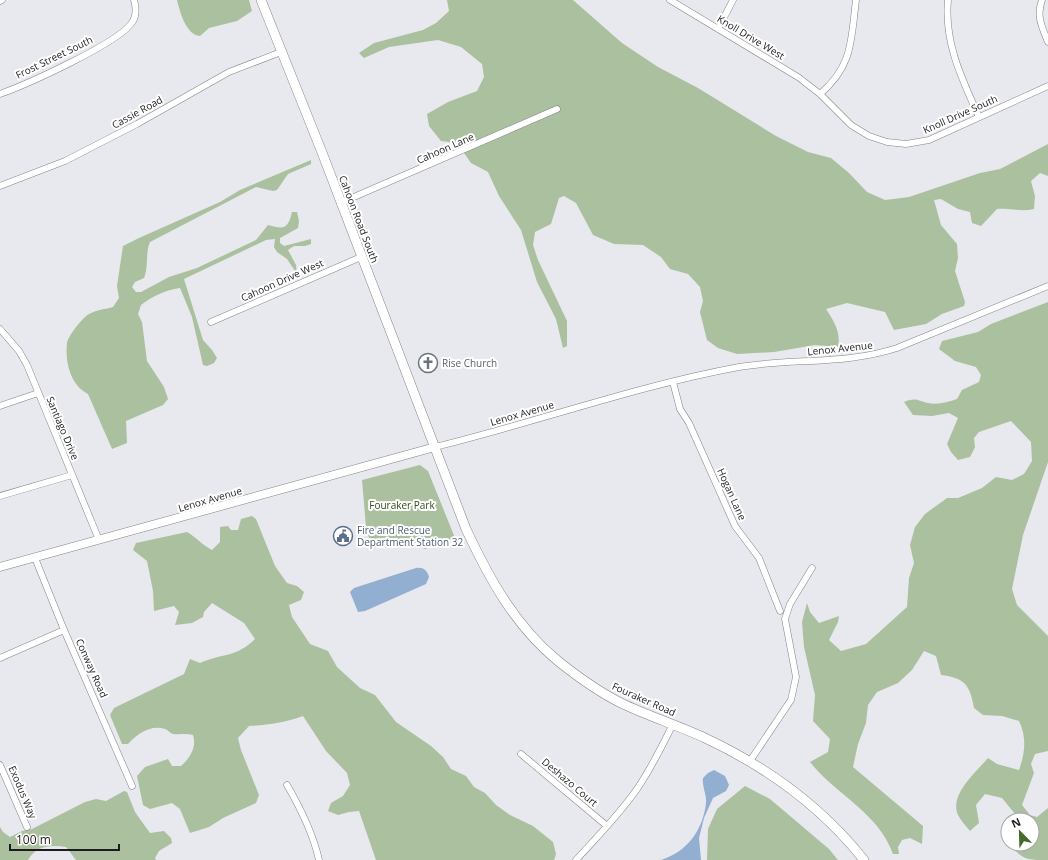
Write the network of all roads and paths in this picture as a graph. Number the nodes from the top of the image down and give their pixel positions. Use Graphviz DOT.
graph roads {
  1 [pos="134,0"];
  2 [pos="261,0"];
  3 [pos="670,0"];
  4 [pos="733,0"];
  5 [pos="856,0"];
  6 [pos="948,0"];
  7 [pos="1042,0"];
  8 [pos="718,29"];
  9 [pos="1048,42"];
  10 [pos="281,52"];
  11 [pos="1048,86"];
  12 [pos="0,94"];
  13 [pos="820,94"];
  14 [pos="557,109"];
  15 [pos="979,117"];
  16 [pos="0,186"];
  17 [pos="340,203"];
  18 [pos="361,257"];
  19 [pos="1048,286"];
  20 [pos="212,322"];
  21 [pos="0,329"];
  22 [pos="673,382"];
  23 [pos="38,393"];
  24 [pos="0,406"];
  25 [pos="435,447"];
  26 [pos="72,475"];
  27 [pos="0,496"];
  28 [pos="99,540"];
  29 [pos="36,558"];
  30 [pos="0,568"];
  31 [pos="812,568"];
  32 [pos="780,611"];
  33 [pos="64,630"];
  34 [pos="0,658"];
  35 [pos="673,724"];
  36 [pos="521,754"];
  37 [pos="750,761"];
  38 [pos="0,765"];
  39 [pos="287,785"];
  40 [pos="132,786"];
  41 [pos="607,826"];
  42 [pos="27,827"];
  43 [pos="319,860"];
  44 [pos="576,860"];
  45 [pos="864,860"];
  1 -- 12 [label="street, Frost Street South"];
  2 -- 10 [label="main road, Cahoon Road South"];
  3 -- 8 [label="street, Knoll Drive West"];
  4 -- 8 [label="street"];
  5 -- 13 [label="street"];
  6 -- 15 [label="street"];
  7 -- 9 [label="street"];
  8 -- 13 [label="street, Knoll Drive West"];
  10 -- 16 [label="street, Cassie Road"];
  10 -- 17 [label="main road, Cahoon Road South"];
  11 -- 15 [label="street, Knoll Drive South"];
  13 -- 15 [label="street, Knoll Drive South"];
  14 -- 17 [label="street, Cahoon Lane"];
  17 -- 18 [label="main road, Cahoon Road South"];
  18 -- 20 [label="street, Cahoon Drive West"];
  18 -- 25 [label="main road, Cahoon Road South"];
  19 -- 22 [label="street, Lenox Avenue"];
  21 -- 23 [label="street, Santiago Drive"];
  22 -- 25 [label="street, Lenox Avenue"];
  22 -- 32 [label="street, Hogan Lane"];
  23 -- 24 [label="street"];
  23 -- 26 [label="street, Santiago Drive"];
  25 -- 28 [label="street, Lenox Avenue"];
  25 -- 35 [label="main road, Fouraker Road"];
  26 -- 27 [label="street"];
  26 -- 28 [label="street, Santiago Drive"];
  28 -- 29 [label="street, Lenox Avenue"];
  29 -- 30 [label="street, Lenox Avenue"];
  29 -- 33 [label="street, Conway Road"];
  31 -- 37 [label="street"];
  33 -- 34 [label="street"];
  33 -- 40 [label="street, Conway Road"];
  35 -- 37 [label="main road, Fouraker Road"];
  35 -- 41 [label="street"];
  36 -- 41 [label="street, Deshazo Court"];
  37 -- 45 [label="main road, Fouraker Road"];
  38 -- 42 [label="street, Exodus Way"];
  39 -- 43 [label="street"];
  41 -- 44 [label="street"];
}
